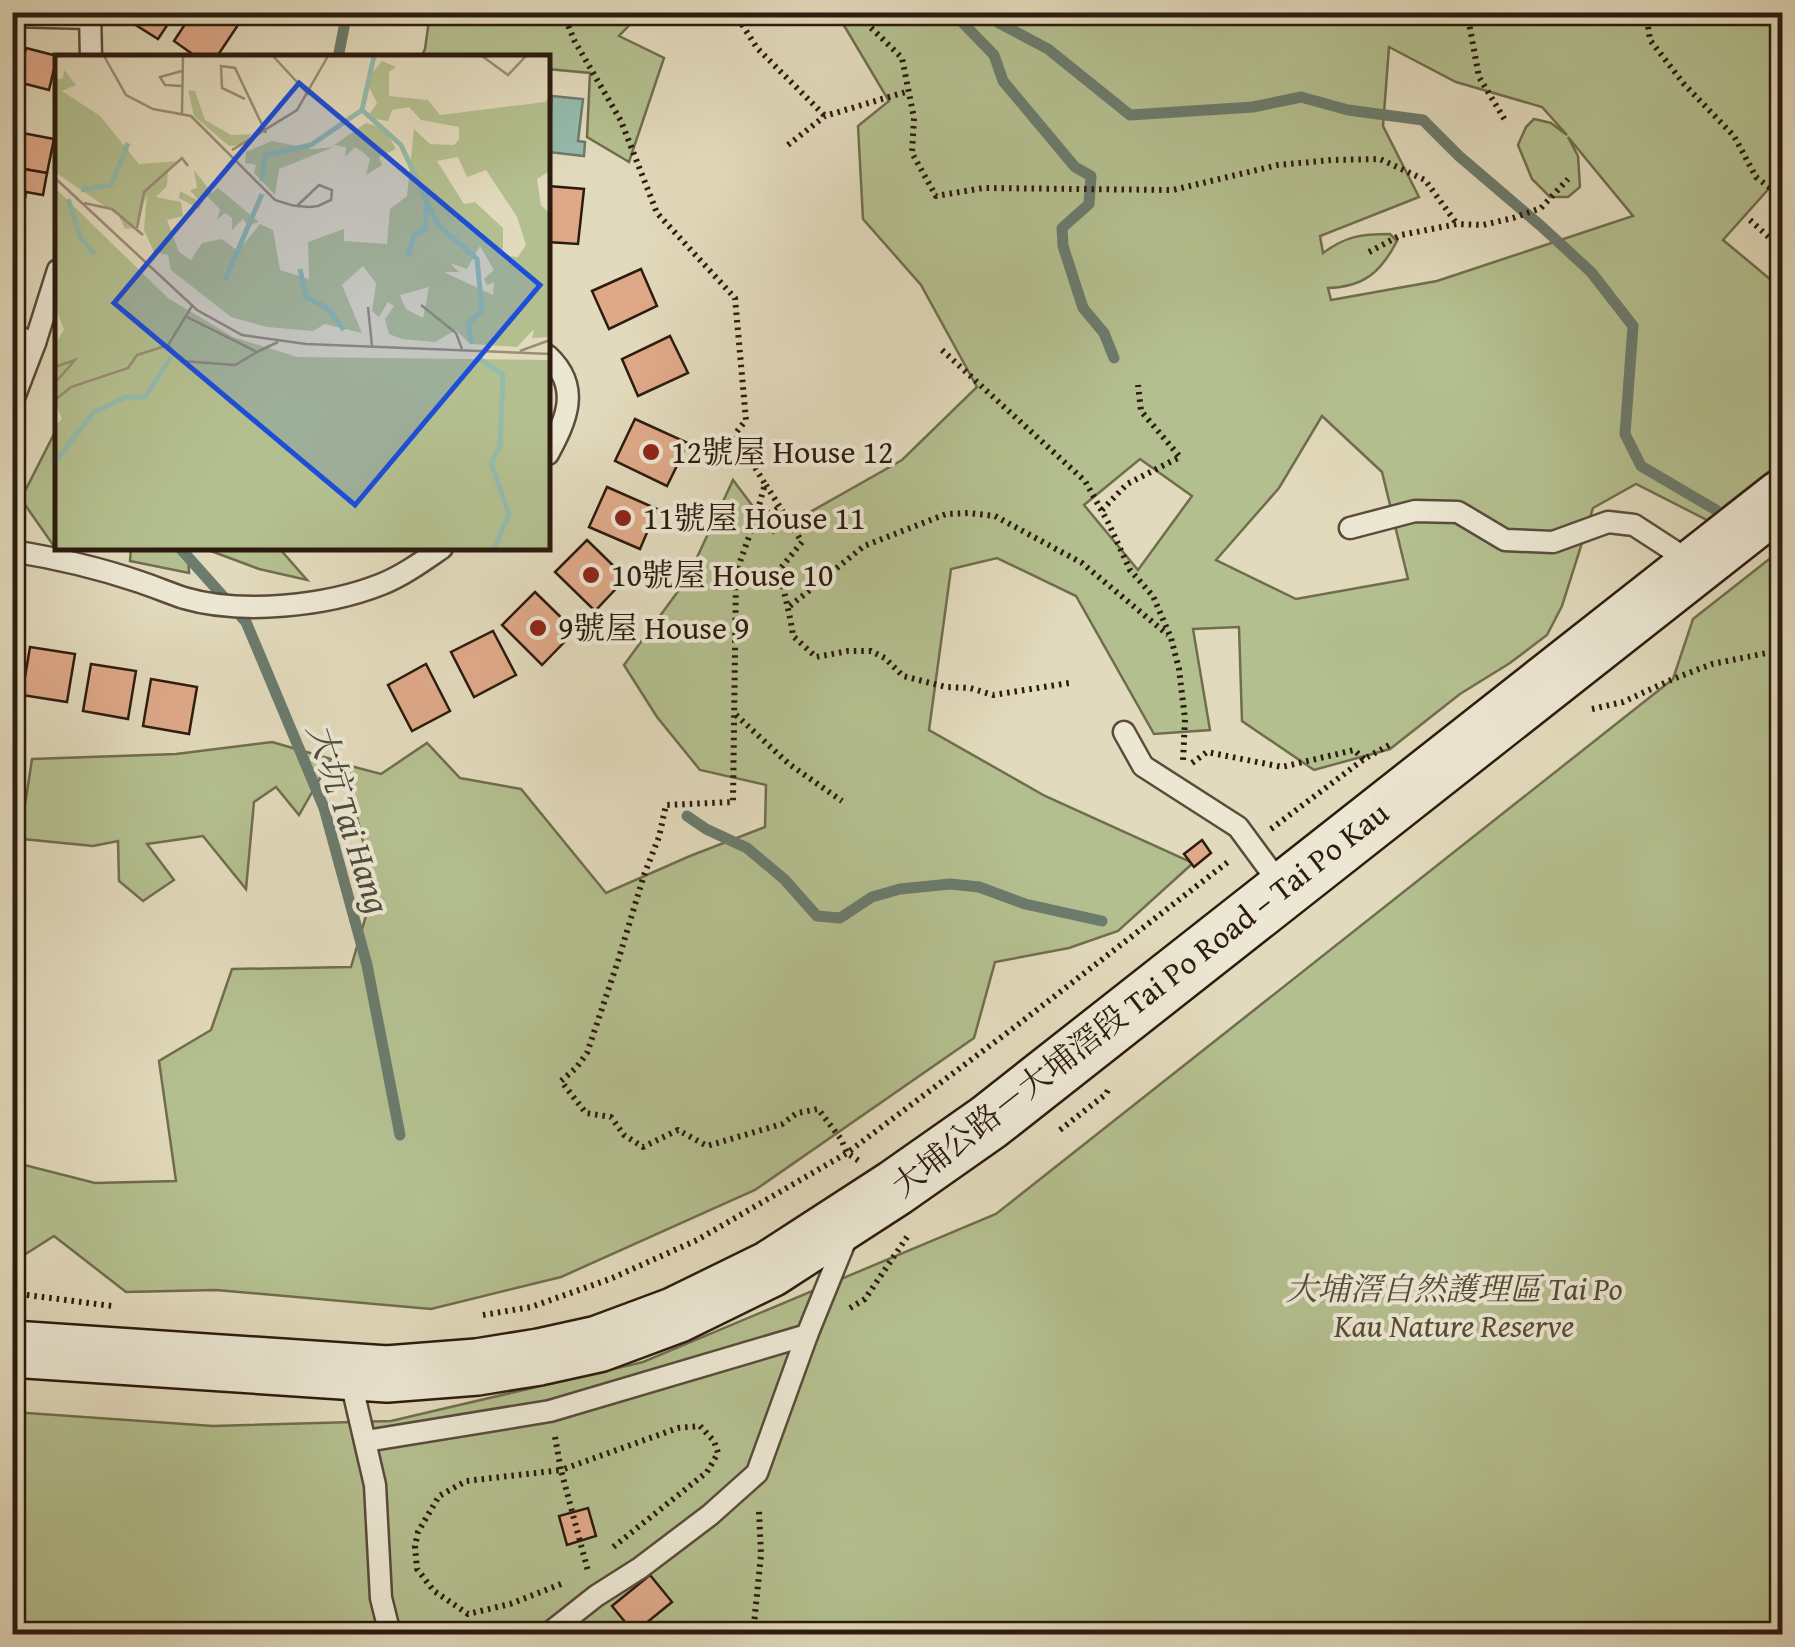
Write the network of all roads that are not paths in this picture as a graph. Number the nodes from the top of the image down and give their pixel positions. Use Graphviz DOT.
graph roads {
  1 [pos="90,15"];
  2 [pos="12,16"];
  3 [pos="91,55"];
  4 [pos="55,279"];
  5 [pos="12,335"];
  6 [pos="35,342"];
  7 [pos="550,358"];
  8 [pos="12,403"];
  9 [pos="550,450"];
  10 [pos="1782,498"];
  11 [pos="1350,528"];
  12 [pos="439,550"];
  13 [pos="12,551"];
  14 [pos="1691,570"];
  15 [pos="1124,732"];
  16 [pos="1285,890"];
  17 [pos="876,1201"];
  18 [pos="807,1335"];
  19 [pos="12,1348"];
  20 [pos="349,1373"];
  21 [pos="366,1441"];
  22 [pos="391,1634"];
  23 [pos="548,1634"];
  1 -- 2 [label="lane"];
  1 -- 3 [label="lane"];
  4 -- 6 [label="lane"];
  5 -- 6 [label="lane"];
  6 -- 8 [label="lane"];
  7 -- 9 [label="lane"];
  10 -- 14 [label="main road, 大埔公路－大埔滘段 Tai Po Road – Tai Po Kau"];
  11 -- 14 [label="lane"];
  12 -- 13 [label="lane"];
  14 -- 16 [label="main road, 大埔公路－大埔滘段 Tai Po Road – Tai Po Kau"];
  15 -- 16 [label="lane"];
  16 -- 17 [label="main road, 大埔公路－大埔滘段 Tai Po Road – Tai Po Kau"];
  17 -- 18 [label="lane"];
  17 -- 20 [label="main road, 大埔公路－大埔滘段 Tai Po Road – Tai Po Kau"];
  18 -- 21 [label="lane"];
  18 -- 23 [label="lane"];
  19 -- 20 [label="main road, 大埔公路－大埔滘段 Tai Po Road – Tai Po Kau"];
  20 -- 21 [label="lane"];
  21 -- 22 [label="lane"];
}
